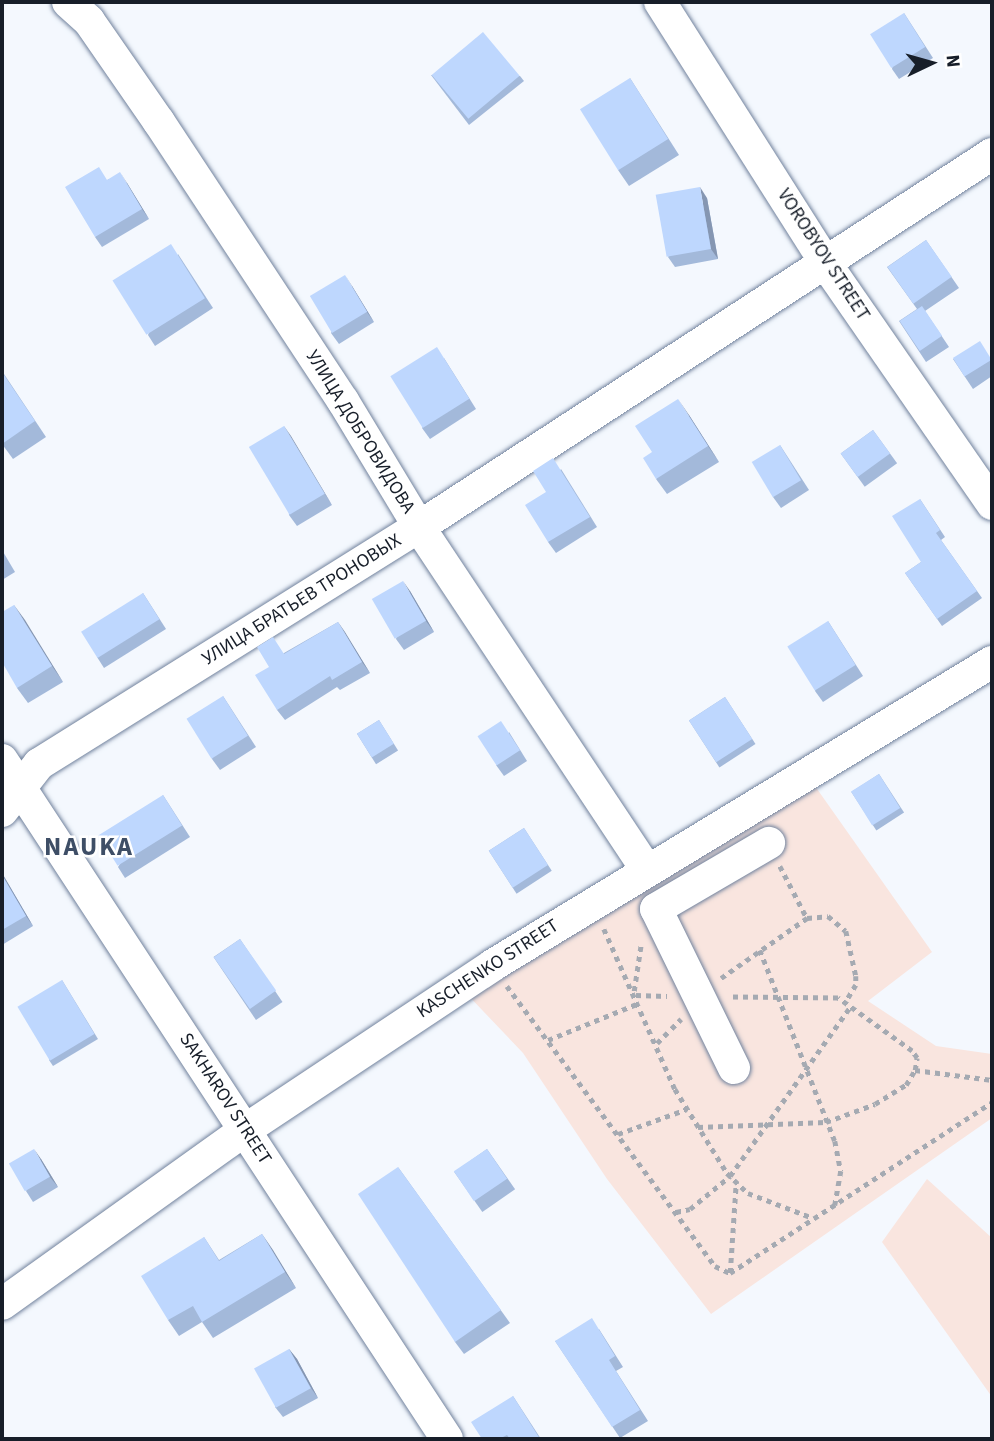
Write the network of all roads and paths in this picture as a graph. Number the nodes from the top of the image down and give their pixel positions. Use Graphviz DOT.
graph roads {
  1 [pos="68,2"];
  2 [pos="660,2"];
  3 [pos="992,154"];
  4 [pos="827,264"];
  5 [pos="992,504"];
  6 [pos="419,527"];
  7 [pos="992,662"];
  8 [pos="2,760"];
  9 [pos="11,799"];
  10 [pos="769,843"];
  11 [pos="646,869"];
  12 [pos="807,918"];
  13 [pos="602,926"];
  14 [pos="760,950"];
  15 [pos="493,965"];
  16 [pos="712,985"];
  17 [pos="636,995"];
  18 [pos="674,997"];
  19 [pos="780,997"];
  20 [pos="718,998"];
  21 [pos="639,1003"];
  22 [pos="845,1003"];
  23 [pos="850,1007"];
  24 [pos="548,1040"];
  25 [pos="734,1068"];
  26 [pos="809,1068"];
  27 [pos="915,1070"];
  28 [pos="992,1080"];
  29 [pos="992,1102"];
  30 [pos="687,1109"];
  31 [pos="829,1121"];
  32 [pos="770,1125"];
  33 [pos="698,1127"];
  34 [pos="245,1130"];
  35 [pos="618,1134"];
  36 [pos="730,1176"];
  37 [pos="736,1181"];
  38 [pos="834,1206"];
  39 [pos="676,1212"];
  40 [pos="815,1218"];
  41 [pos="730,1273"];
  42 [pos="2,1304"];
  43 [pos="447,1439"];
  1 -- 6 [label="street, УЛИЦА ДОБРОВИДОВА"];
  2 -- 4 [label="street, VOROBYOV STREET"];
  3 -- 4 [label="street, УЛИЦА БРАТЬЕВ ТРОНОВЫХ"];
  4 -- 5 [label="street, VOROBYOV STREET"];
  4 -- 6 [label="street, УЛИЦА БРАТЬЕВ ТРОНОВЫХ"];
  6 -- 9 [label="street, УЛИЦА БРАТЬЕВ ТРОНОВЫХ"];
  6 -- 11 [label="street, УЛИЦА ДОБРОВИДОВА"];
  7 -- 11 [label="street, KASCHENKO STREET"];
  8 -- 9 [label="street, SAKHAROV STREET"];
  9 -- 34 [label="street, SAKHAROV STREET"];
  10 -- 12 [label="path"];
  10 -- 25 [label="street"];
  11 -- 15 [label="street, KASCHENKO STREET"];
  12 -- 14 [label="path"];
  12 -- 22 [label="path"];
  13 -- 17 [label="path"];
  14 -- 16 [label="path"];
  14 -- 19 [label="path"];
  15 -- 24 [label="path"];
  15 -- 34 [label="street, KASCHENKO STREET"];
  17 -- 18 [label="path"];
  17 -- 21 [label="path"];
  19 -- 20 [label="path"];
  19 -- 22 [label="path"];
  19 -- 26 [label="path"];
  21 -- 24 [label="path"];
  21 -- 30 [label="path"];
  22 -- 23 [label="path"];
  23 -- 26 [label="path"];
  23 -- 27 [label="path"];
  24 -- 35 [label="path"];
  26 -- 31 [label="path"];
  26 -- 32 [label="path"];
  27 -- 28 [label="path"];
  27 -- 31 [label="path"];
  29 -- 38 [label="path"];
  30 -- 33 [label="path"];
  30 -- 35 [label="path"];
  31 -- 32 [label="path"];
  31 -- 38 [label="path"];
  32 -- 33 [label="path"];
  32 -- 36 [label="path"];
  33 -- 36 [label="path"];
  34 -- 42 [label="street, KASCHENKO STREET"];
  34 -- 43 [label="street, SAKHAROV STREET"];
  35 -- 39 [label="path"];
  36 -- 37 [label="path"];
  36 -- 39 [label="path"];
  37 -- 40 [label="path"];
  37 -- 41 [label="path"];
  38 -- 40 [label="path"];
  39 -- 41 [label="path"];
  40 -- 41 [label="path"];
}
